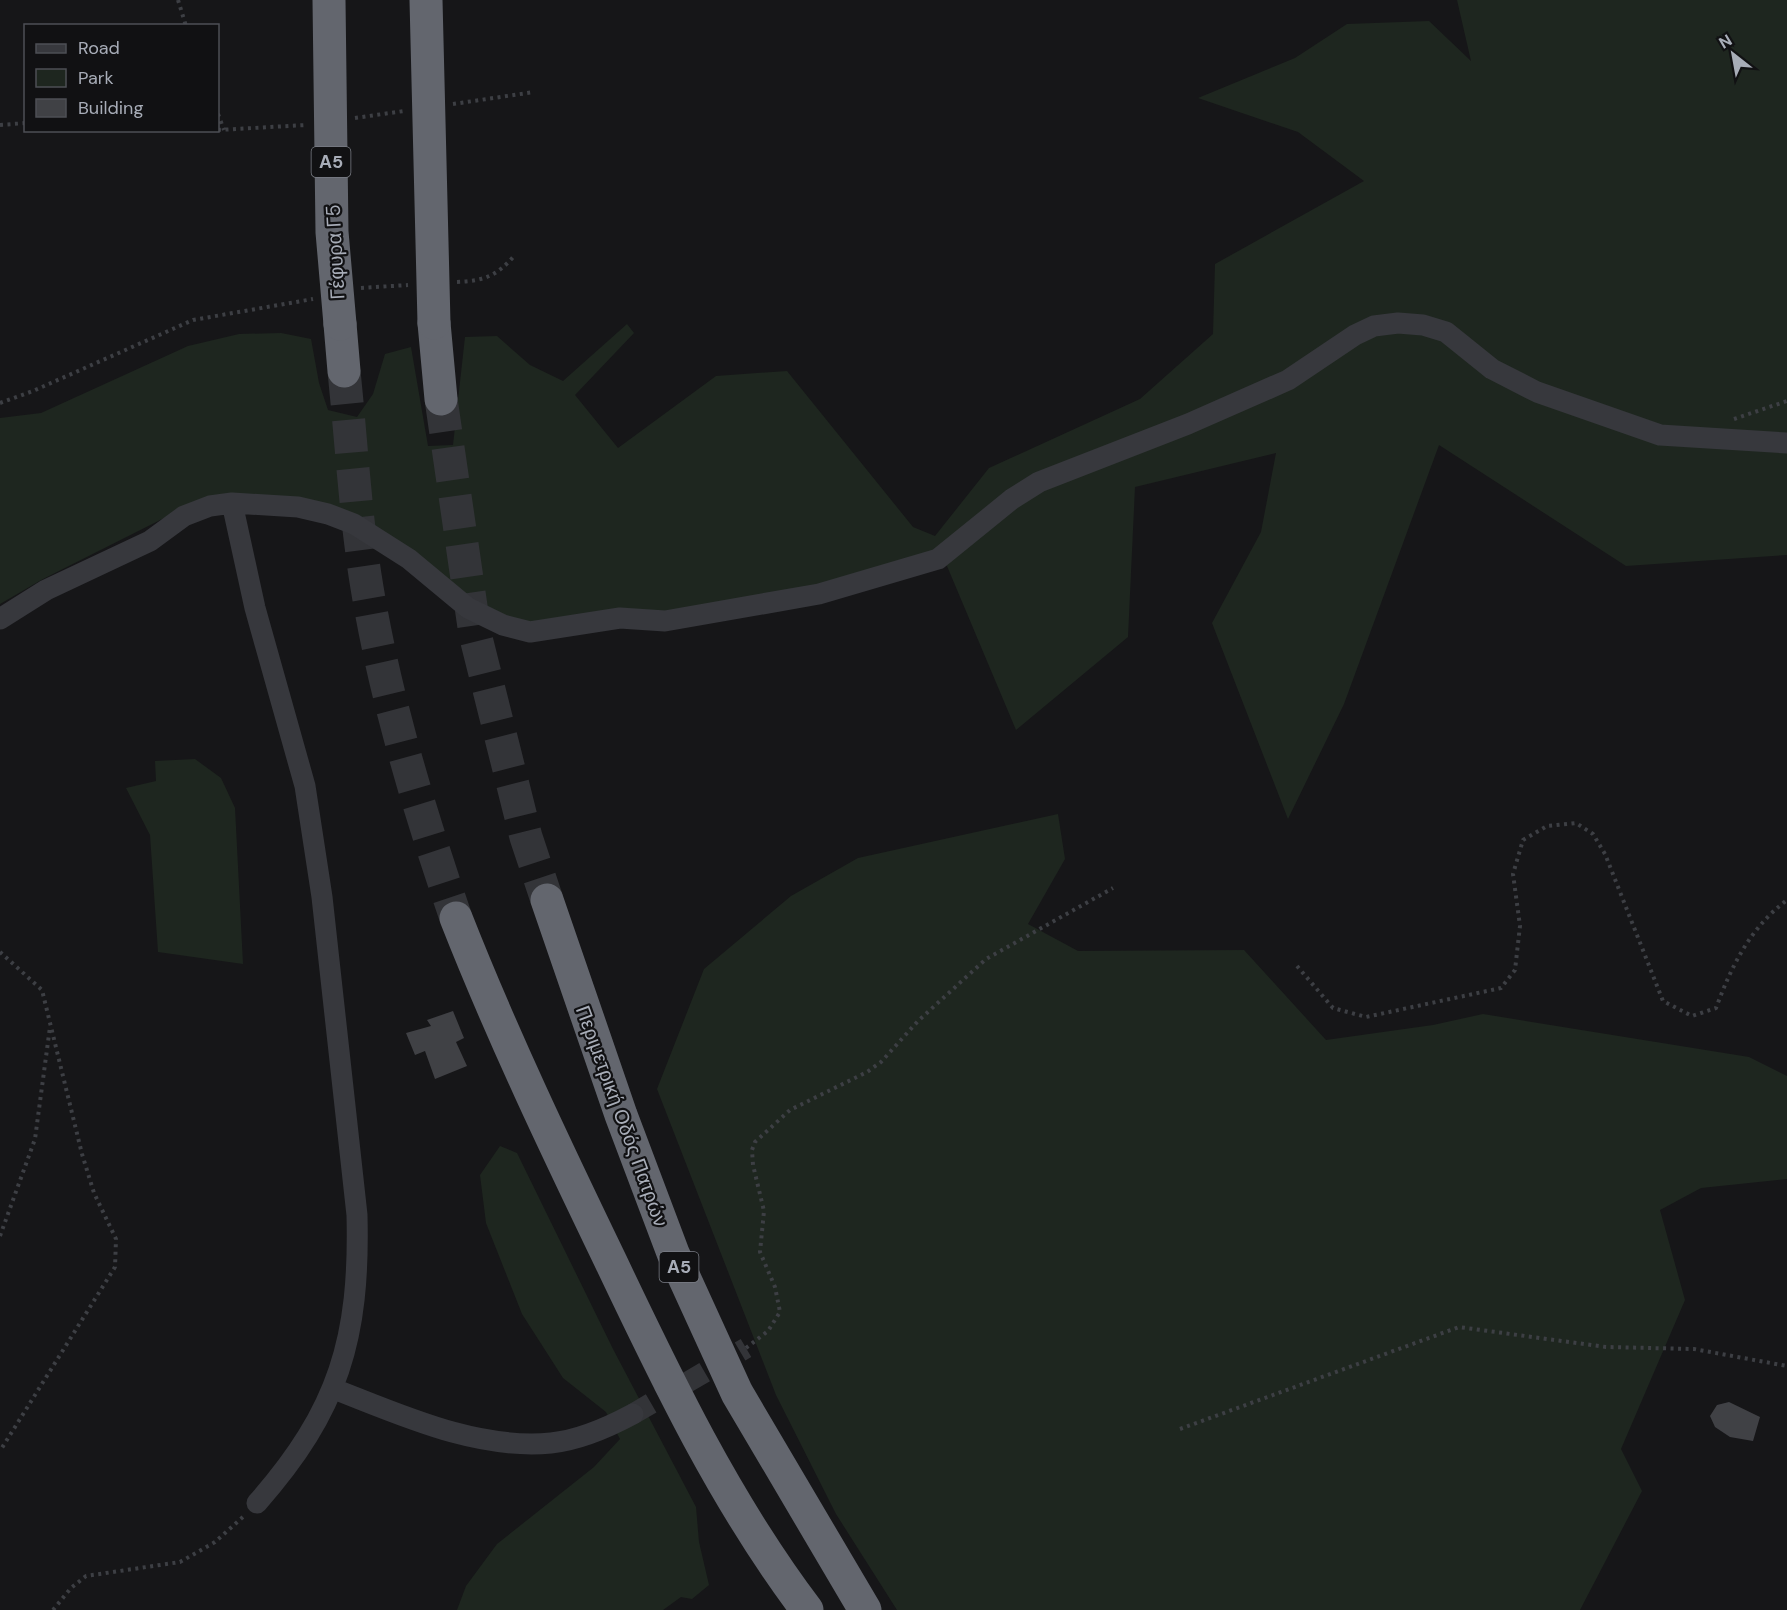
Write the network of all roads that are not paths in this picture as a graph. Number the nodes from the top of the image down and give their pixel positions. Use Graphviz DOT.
graph roads {
  1 [pos="329,0"];
  2 [pos="426,0"];
  3 [pos="344,371"];
  4 [pos="441,399"];
  5 [pos="1787,443"];
  6 [pos="232,503"];
  7 [pos="0,619"];
  8 [pos="546,900"];
  9 [pos="456,918"];
  10 [pos="334,1389"];
  11 [pos="633,1414"];
  12 [pos="257,1503"];
  13 [pos="807,1610"];
  14 [pos="865,1610"];
  1 -- 3 [label="highway, Γέφυρα Γ5 / Α5, bridge"];
  2 -- 4 [label="highway, bridge"];
  5 -- 6 [label="street"];
  6 -- 7 [label="street"];
  6 -- 10 [label="street"];
  8 -- 14 [label="highway, Περιμετρική Οδός Πατρών / Α5"];
  9 -- 13 [label="highway"];
  10 -- 11 [label="street"];
  10 -- 12 [label="street"];
}
